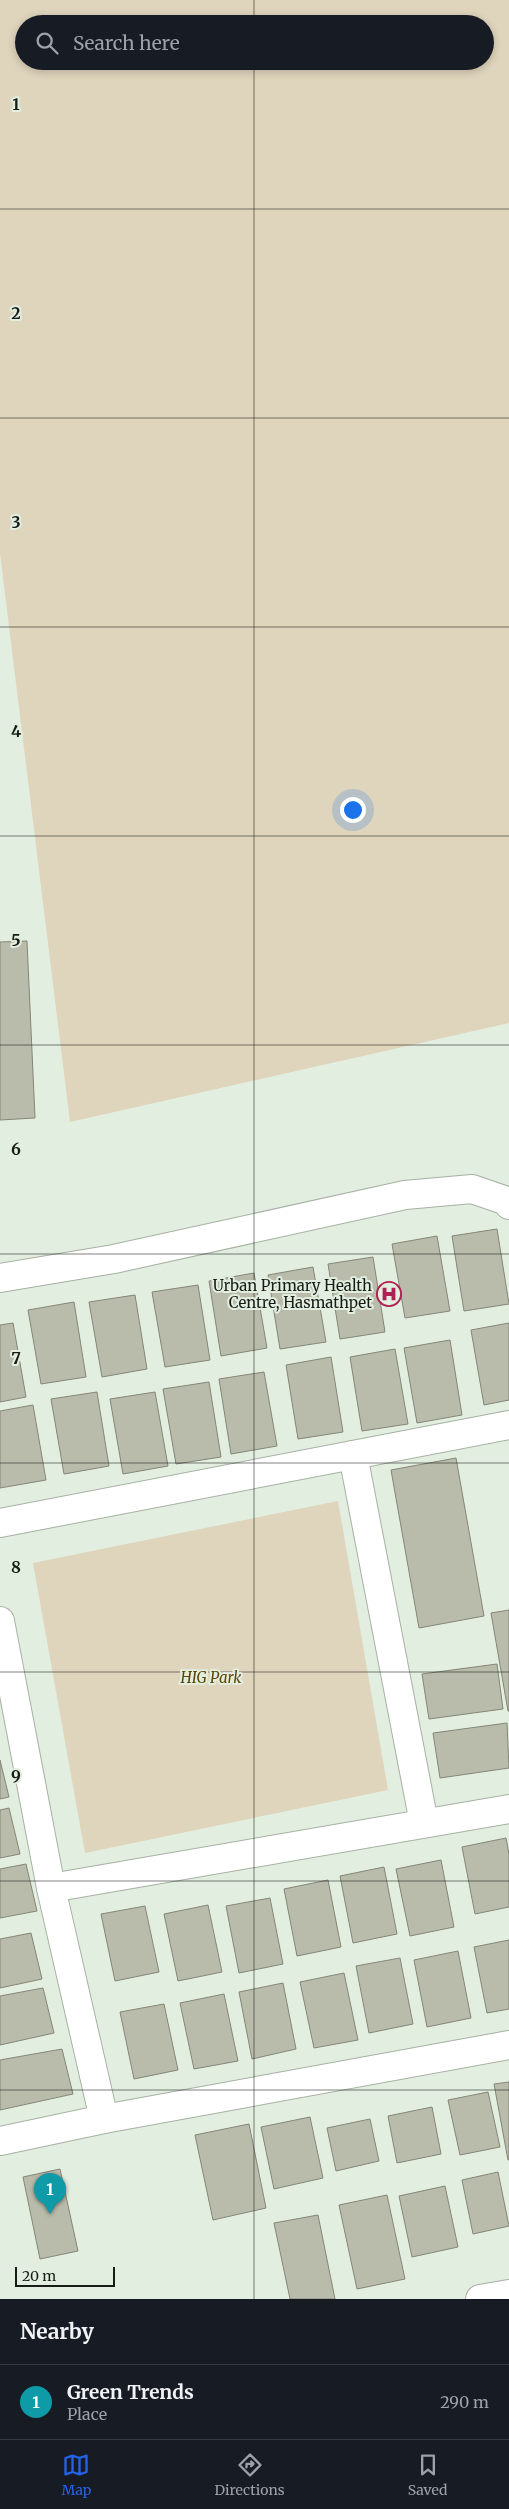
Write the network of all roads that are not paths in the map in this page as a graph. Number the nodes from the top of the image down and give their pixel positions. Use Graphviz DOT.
graph roads {
  1 [pos="509,1205"];
  2 [pos="0,1278"];
  3 [pos="509,1425"];
  4 [pos="353,1455"];
  5 [pos="0,1523"];
  6 [pos="0,1620"];
  7 [pos="509,1809"];
  8 [pos="424,1823"];
  9 [pos="52,1888"];
  10 [pos="509,2045"];
  11 [pos="104,2119"];
  12 [pos="0,2141"];
  13 [pos="509,2294"];
  14 [pos="480,2299"];
  1 -- 2 [label="street"];
  3 -- 4 [label="street"];
  4 -- 5 [label="street"];
  4 -- 8 [label="street"];
  6 -- 9 [label="street"];
  7 -- 8 [label="street"];
  8 -- 9 [label="street"];
  9 -- 11 [label="street"];
  10 -- 11 [label="street"];
  11 -- 12 [label="street"];
  13 -- 14 [label="street"];
}
